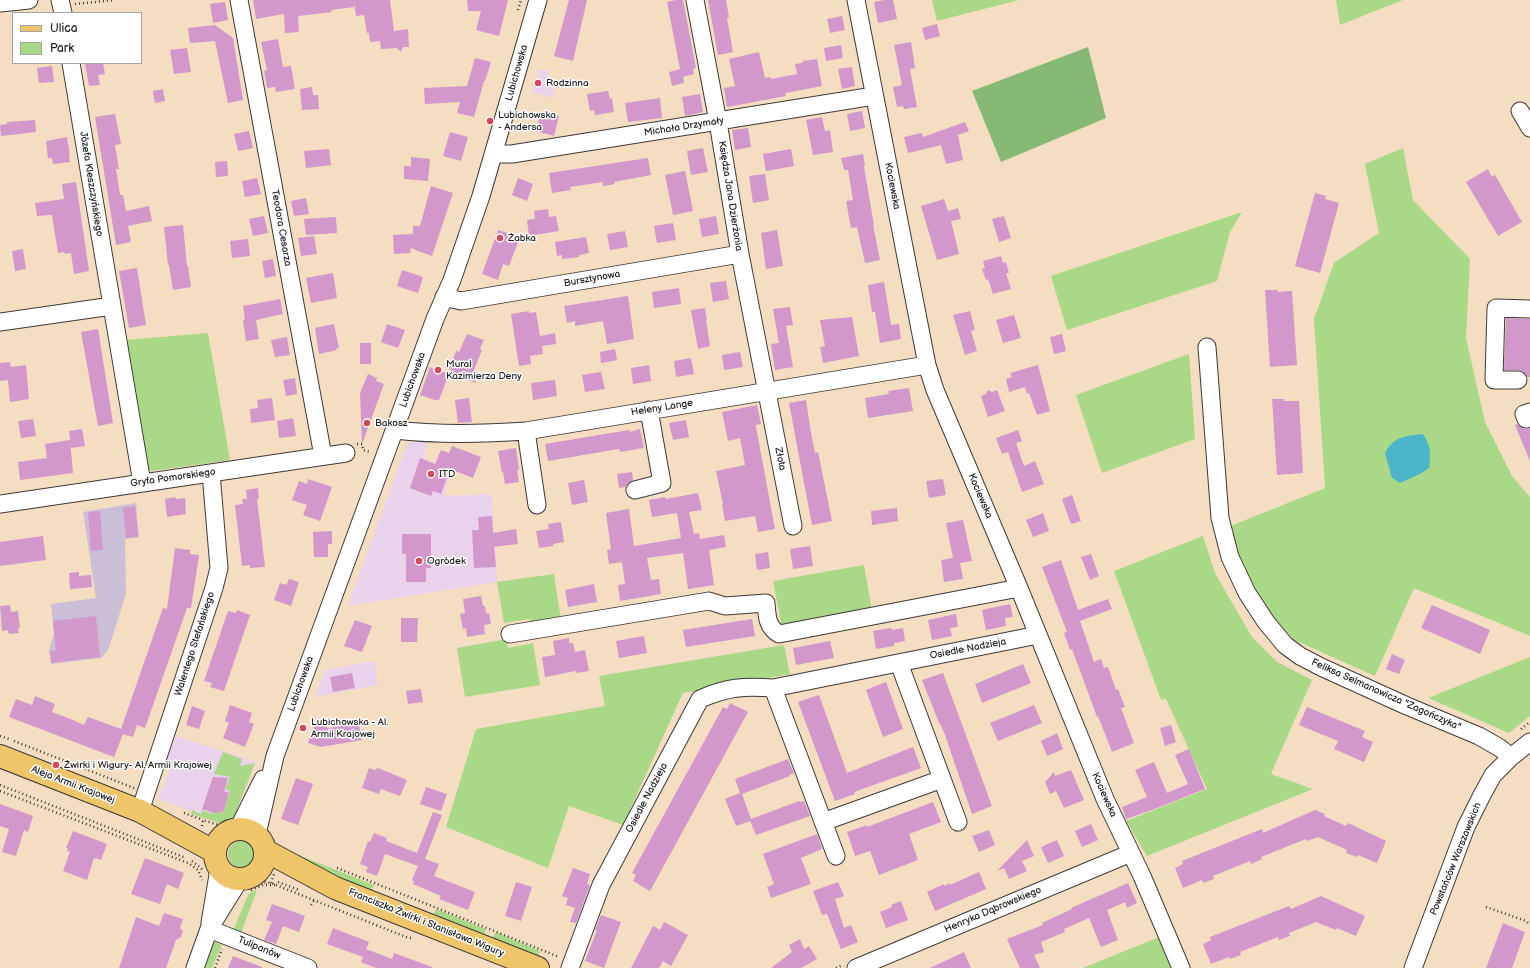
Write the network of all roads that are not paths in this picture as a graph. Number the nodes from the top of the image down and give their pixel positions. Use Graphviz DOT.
graph roads {
  1 [pos="29,0"];
  2 [pos="60,0"];
  3 [pos="239,0"];
  4 [pos="538,0"];
  5 [pos="695,0"];
  6 [pos="856,0"];
  7 [pos="0,3"];
  8 [pos="62,12"];
  9 [pos="71,64"];
  10 [pos="874,96"];
  11 [pos="1520,111"];
  12 [pos="718,122"];
  13 [pos="1530,128"];
  14 [pos="494,154"];
  15 [pos="740,254"];
  16 [pos="444,297"];
  17 [pos="112,306"];
  18 [pos="1530,309"];
  19 [pos="0,322"];
  20 [pos="1207,347"];
  21 [pos="927,365"];
  22 [pos="1518,380"];
  23 [pos="767,391"];
  24 [pos="649,410"];
  25 [pos="395,430"];
  26 [pos="526,430"];
  27 [pos="350,449"];
  28 [pos="323,456"];
  29 [pos="211,473"];
  30 [pos="142,483"];
  31 [pos="635,490"];
  32 [pos="0,504"];
  33 [pos="537,505"];
  34 [pos="793,526"];
  35 [pos="1019,588"];
  36 [pos="510,634"];
  37 [pos="1038,635"];
  38 [pos="899,663"];
  39 [pos="773,688"];
  40 [pos="1530,742"];
  41 [pos="0,756"];
  42 [pos="1511,757"];
  43 [pos="942,779"];
  44 [pos="143,812"];
  45 [pos="823,822"];
  46 [pos="958,822"];
  47 [pos="1131,853"];
  48 [pos="836,856"];
  49 [pos="244,857"];
  50 [pos="243,886"];
  51 [pos="209,929"];
  52 [pos="571,965"];
  53 [pos="852,965"];
  54 [pos="195,968"];
  55 [pos="308,968"];
  56 [pos="538,968"];
  57 [pos="1181,968"];
  58 [pos="1412,968"];
  1 -- 7 [label="street"];
  2 -- 8 [label="street"];
  3 -- 28 [label="street, Teodora Cesarza"];
  4 -- 14 [label="street, Lubichowska"];
  5 -- 12 [label="street, Księdza Jana Dzierżonia"];
  6 -- 10 [label="street, Kociewska"];
  9 -- 17 [label="street, Józefa Kleszczyńskiego"];
  10 -- 12 [label="street, Michała Drzymały"];
  10 -- 21 [label="street, Kociewska"];
  11 -- 13 [label="street"];
  12 -- 14 [label="street, Michała Drzymały"];
  12 -- 15 [label="street, Księdza Jana Dzierżonia"];
  14 -- 16 [label="street, Lubichowska"];
  15 -- 16 [label="street, Bursztynowa"];
  15 -- 23 [label="street, Księdza Jana Dzierżonia"];
  16 -- 25 [label="street, Lubichowska"];
  17 -- 19 [label="street"];
  17 -- 30 [label="street, Józefa Kleszczyńskiego"];
  18 -- 22 [label="street"];
  20 -- 42 [label="street, Feliksa Selmanowicza \"Zagończyka\""];
  21 -- 23 [label="street, Heleny Lange"];
  21 -- 35 [label="street, Kociewska"];
  23 -- 24 [label="street, Heleny Lange"];
  23 -- 34 [label="street, Złota"];
  24 -- 26 [label="street, Heleny Lange"];
  24 -- 31 [label="street"];
  25 -- 26 [label="street, Heleny Lange"];
  25 -- 49 [label="street, Lubichowska"];
  26 -- 33 [label="street"];
  27 -- 28 [label="street, Gryfa Pomorskiego"];
  28 -- 29 [label="street, Gryfa Pomorskiego"];
  29 -- 30 [label="street, Gryfa Pomorskiego"];
  29 -- 44 [label="street, Walentego Stefańskiego"];
  30 -- 32 [label="street, Gryfa Pomorskiego"];
  35 -- 36 [label="street"];
  35 -- 37 [label="street, Kociewska"];
  37 -- 38 [label="street, Osiedle Nadzieja"];
  37 -- 47 [label="street, Kociewska"];
  38 -- 39 [label="street, Osiedle Nadzieja"];
  38 -- 43 [label="street"];
  39 -- 45 [label="street"];
  39 -- 52 [label="street, Osiedle Nadzieja"];
  40 -- 42 [label="street, Powstańców Warszawskich"];
  41 -- 44 [label="main road, Aleja Armii Krajowej"];
  42 -- 58 [label="street, Powstańców Warszawskich"];
  43 -- 45 [label="street"];
  43 -- 46 [label="street"];
  44 -- 49 [label="main road, Aleja Armii Krajowej"];
  45 -- 48 [label="street"];
  47 -- 53 [label="street, Henryka Dąbrowskiego"];
  47 -- 57 [label="street, Kociewska"];
  49 -- 50 [label="main road"];
  49 -- 51 [label="street, Lubichowska"];
  49 -- 56 [label="main road, Franciszka Żwirki i Stanisława Wigury"];
  50 -- 51 [label="street, Lubichowska"];
  51 -- 54 [label="street, Lubichowska"];
  51 -- 55 [label="street, Tulipanów"];
}
